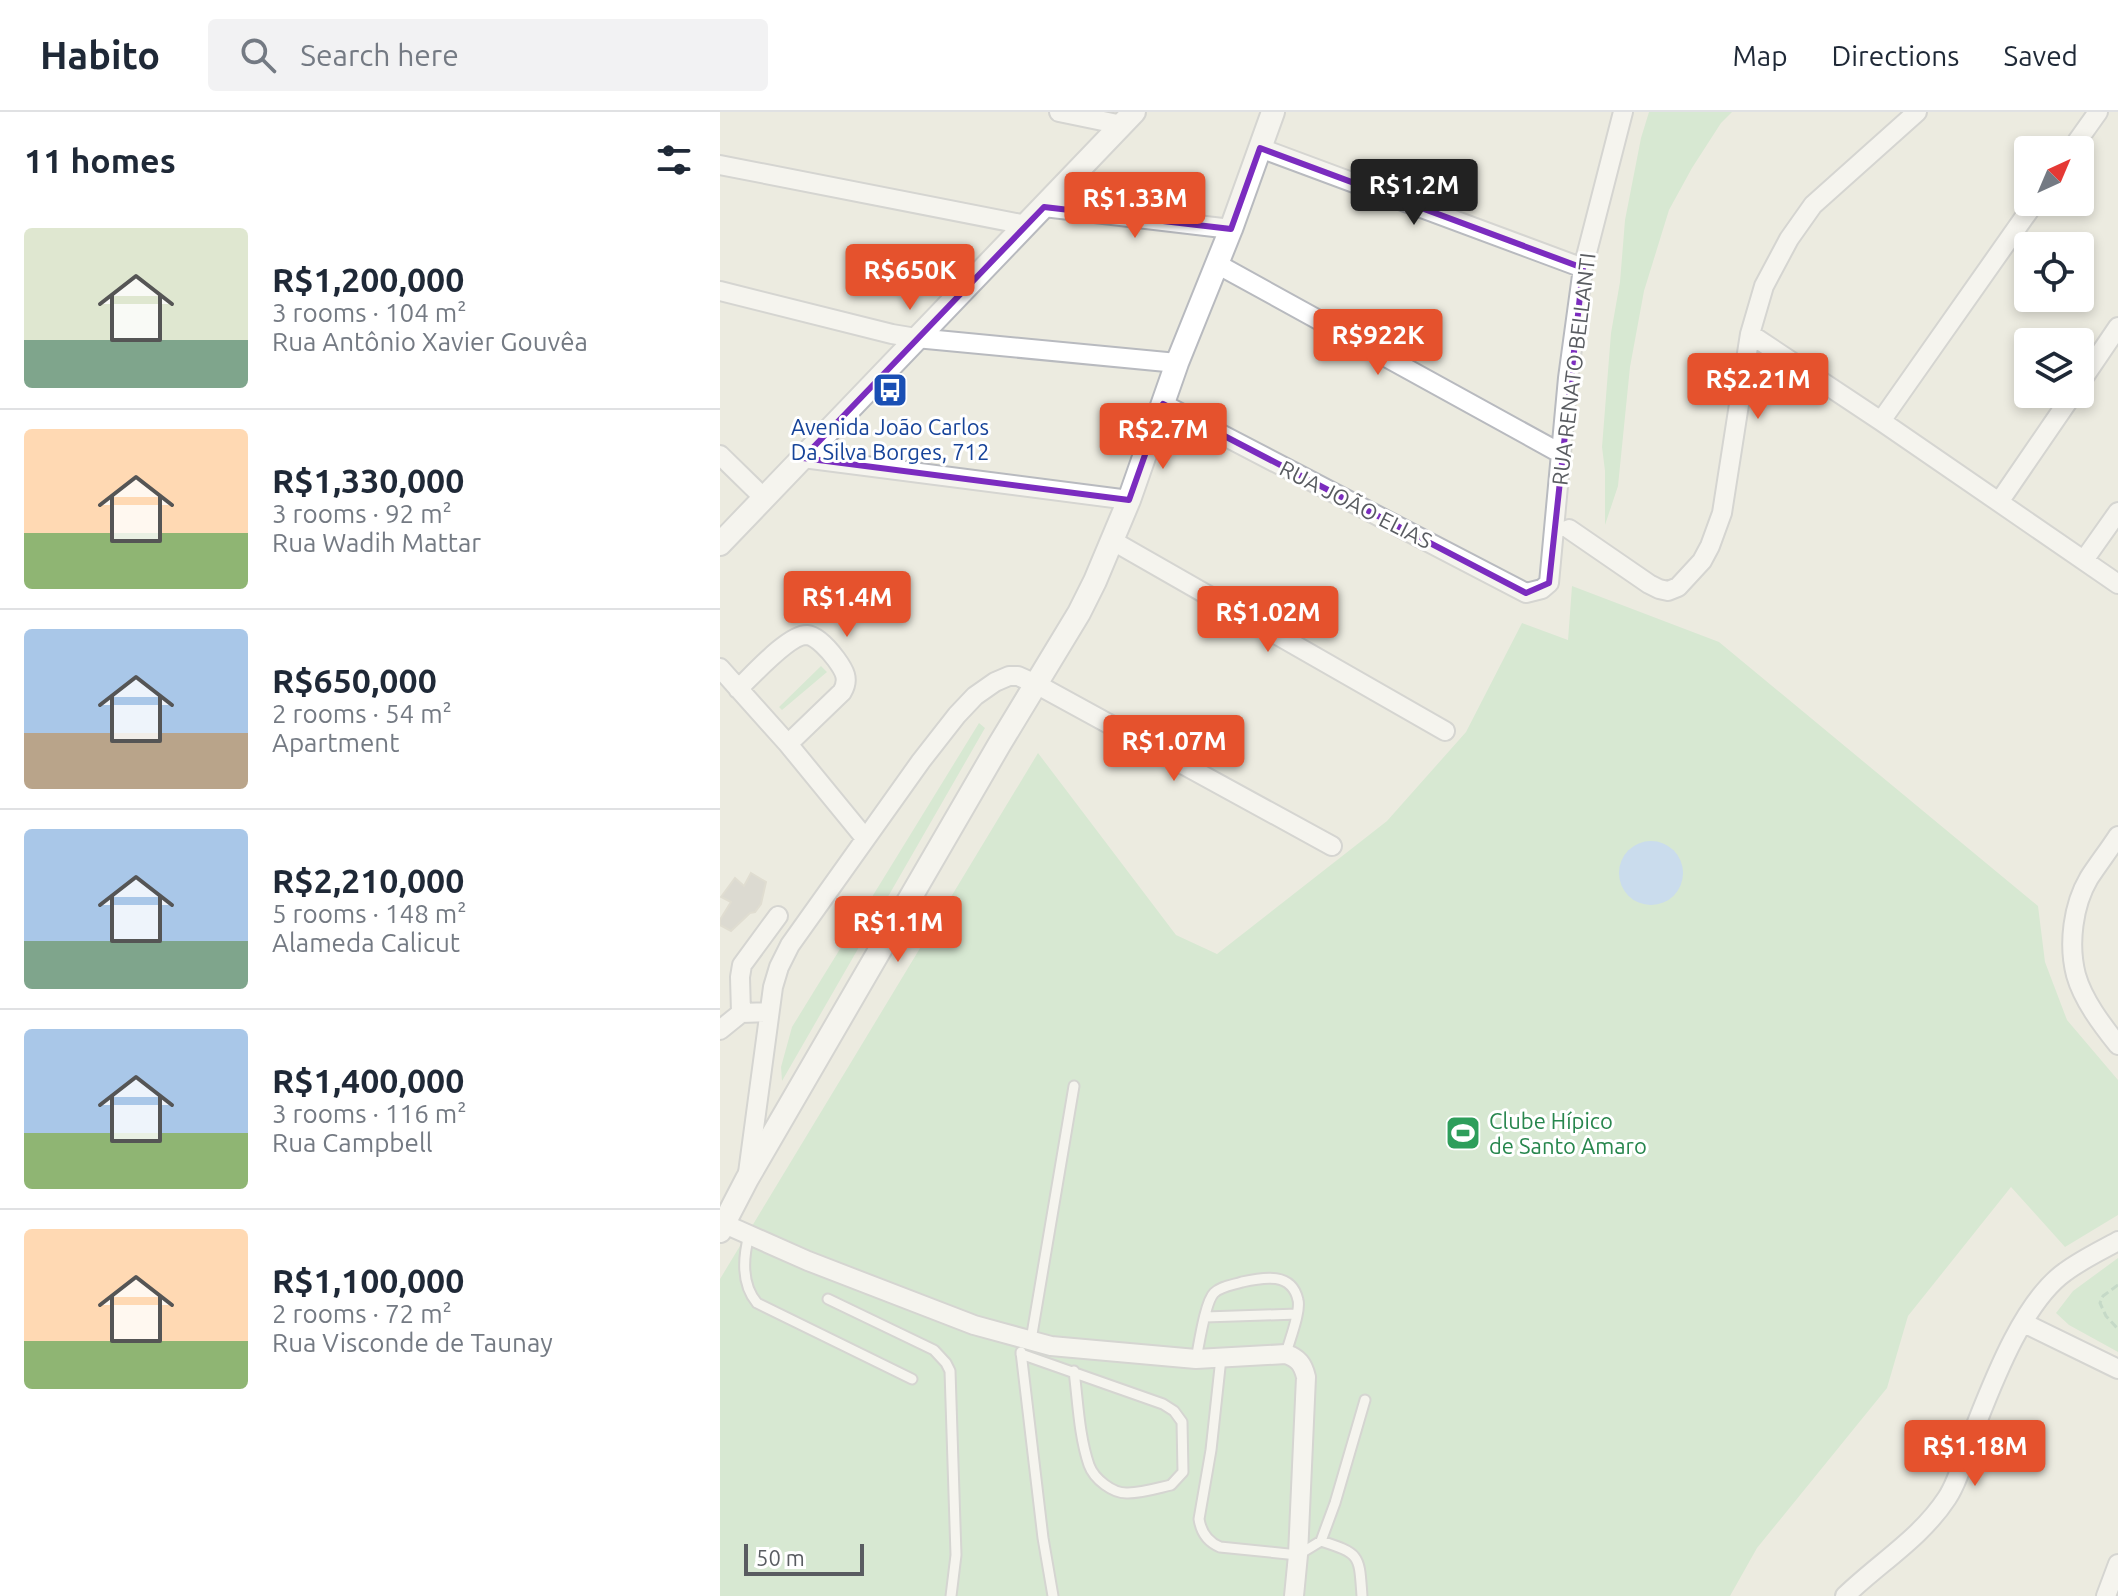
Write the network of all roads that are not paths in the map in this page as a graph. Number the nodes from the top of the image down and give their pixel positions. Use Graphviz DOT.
graph roads {
  1 [pos="1059,112"];
  2 [pos="1273,112"];
  3 [pos="1623,112"];
  4 [pos="1917,112"];
  5 [pos="2098,112"];
  6 [pos="1128,118"];
  7 [pos="2081,136"];
  8 [pos="1260,148"];
  9 [pos="720,165"];
  10 [pos="1044,207"];
  11 [pos="2025,216"];
  12 [pos="1026,225"];
  13 [pos="1231,229"];
  14 [pos="1217,264"];
  15 [pos="1583,268"];
  16 [pos="720,291"];
  17 [pos="2118,327"];
  18 [pos="1750,334"];
  19 [pos="916,338"];
  20 [pos="2094,362"];
  21 [pos="1177,363"];
  22 [pos="1163,404"];
  23 [pos="2063,408"];
  24 [pos="1881,421"];
  25 [pos="1560,453"];
  26 [pos="720,455"];
  27 [pos="803,458"];
  28 [pos="764,498"];
  29 [pos="1129,500"];
  30 [pos="1999,502"];
  31 [pos="2118,512"];
  32 [pos="1569,529"];
  33 [pos="1113,541"];
  34 [pos="720,544"];
  35 [pos="2084,560"];
  36 [pos="1549,583"];
  37 [pos="2118,584"];
  38 [pos="720,668"];
  39 [pos="1036,684"];
  40 [pos="738,689"];
  41 [pos="1445,731"];
  42 [pos="788,744"];
  43 [pos="2118,836"];
  44 [pos="865,838"];
  45 [pos="1332,846"];
  46 [pos="778,916"];
  47 [pos="769,1012"];
  48 [pos="741,1013"];
  49 [pos="720,1030"];
  50 [pos="2118,1045"];
  51 [pos="1074,1086"];
  52 [pos="747,1179"];
  53 [pos="721,1226"];
  54 [pos="749,1235"];
  55 [pos="2118,1241"];
  56 [pos="828,1299"];
  57 [pos="1297,1314"];
  58 [pos="1205,1317"];
  59 [pos="2024,1323"];
  60 [pos="1024,1343"];
  61 [pos="1286,1354"];
  62 [pos="1221,1357"];
  63 [pos="1196,1359"];
  64 [pos="2118,1369"];
  65 [pos="1074,1371"];
  66 [pos="912,1379"];
  67 [pos="1365,1400"];
  68 [pos="1321,1541"];
  69 [pos="1298,1555"];
  70 [pos="2118,1564"];
  71 [pos="951,1596"];
  72 [pos="1053,1596"];
  73 [pos="1294,1596"];
  74 [pos="1362,1596"];
  75 [pos="1845,1596"];
  76 [pos="2106,1596"];
  1 -- 6 [label="street"];
  2 -- 8 [label="street"];
  3 -- 15 [label="street, RUA RENATO BELLANTI"];
  4 -- 18 [label="street"];
  5 -- 7 [label="street"];
  6 -- 10 [label="street"];
  8 -- 13 [label="street"];
  8 -- 15 [label="street"];
  9 -- 12 [label="street"];
  10 -- 12 [label="street"];
  10 -- 13 [label="street"];
  11 -- 24 [label="street"];
  12 -- 19 [label="street"];
  13 -- 14 [label="street"];
  14 -- 21 [label="street"];
  14 -- 25 [label="street"];
  15 -- 25 [label="street, RUA RENATO BELLANTI"];
  16 -- 19 [label="street"];
  17 -- 20 [label="street"];
  18 -- 24 [label="street"];
  18 -- 32 [label="street"];
  19 -- 21 [label="street"];
  19 -- 27 [label="street"];
  21 -- 22 [label="street"];
  22 -- 29 [label="street"];
  22 -- 36 [label="street, RUA JOÃO ELIAS"];
  23 -- 30 [label="street"];
  24 -- 30 [label="street"];
  25 -- 36 [label="street, RUA RENATO BELLANTI"];
  26 -- 28 [label="street"];
  27 -- 28 [label="street"];
  27 -- 29 [label="street"];
  28 -- 34 [label="street"];
  29 -- 33 [label="street"];
  30 -- 35 [label="street"];
  31 -- 35 [label="street"];
  33 -- 39 [label="street"];
  33 -- 41 [label="street"];
  35 -- 37 [label="street"];
  38 -- 40 [label="street"];
  39 -- 44 [label="street"];
  39 -- 45 [label="street"];
  39 -- 52 [label="street"];
  40 -- 42 [label="street"];
  40 -- 42 [label="street"];
  42 -- 44 [label="street"];
  43 -- 50 [label="street"];
  44 -- 47 [label="street"];
  46 -- 48 [label="street"];
  47 -- 48 [label="street"];
  47 -- 52 [label="street"];
  48 -- 49 [label="street"];
  51 -- 60 [label="lane"];
  52 -- 53 [label="street"];
  53 -- 54 [label="street"];
  54 -- 60 [label="street"];
  54 -- 66 [label="lane"];
  55 -- 59 [label="street"];
  56 -- 71 [label="lane"];
  57 -- 58 [label="lane"];
  57 -- 58 [label="lane"];
  57 -- 61 [label="lane"];
  58 -- 63 [label="lane"];
  59 -- 64 [label="street"];
  59 -- 75 [label="street"];
  60 -- 63 [label="street"];
  60 -- 65 [label="lane"];
  60 -- 72 [label="lane"];
  61 -- 62 [label="street"];
  61 -- 69 [label="street"];
  62 -- 63 [label="street"];
  62 -- 69 [label="lane"];
  65 -- 65 [label="lane"];
  67 -- 68 [label="lane"];
  68 -- 69 [label="lane"];
  68 -- 74 [label="lane"];
  69 -- 73 [label="street"];
  70 -- 76 [label="street"];
}
